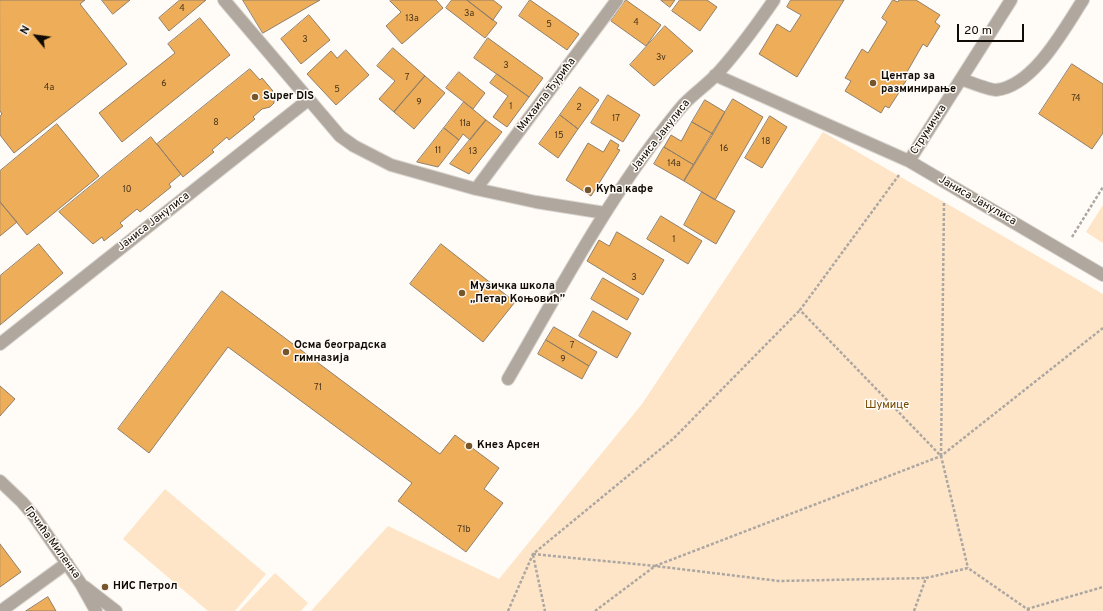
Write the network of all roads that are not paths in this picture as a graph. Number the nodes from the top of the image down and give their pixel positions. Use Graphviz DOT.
graph roads {
  1 [pos="224,0"];
  2 [pos="617,0"];
  3 [pos="774,0"];
  4 [pos="1011,0"];
  5 [pos="1083,0"];
  6 [pos="716,75"];
  7 [pos="961,79"];
  8 [pos="308,100"];
  9 [pos="909,161"];
  10 [pos="476,189"];
  11 [pos="605,212"];
  12 [pos="1103,275"];
  13 [pos="0,344"];
  14 [pos="508,379"];
  15 [pos="0,481"];
  16 [pos="67,563"];
  17 [pos="81,584"];
  18 [pos="1,611"];
  19 [pos="96,611"];
  20 [pos="116,611"];
  1 -- 8 [label="street"];
  2 -- 10 [label="street, Михаила Ђурића"];
  3 -- 6 [label="street"];
  4 -- 7 [label="street, Струмичка"];
  5 -- 7 [label="street"];
  6 -- 9 [label="street, Јаниса Јанулиса"];
  6 -- 11 [label="street, Јаниса Јанулиса"];
  7 -- 9 [label="street, Струмичка"];
  8 -- 10 [label="street"];
  8 -- 13 [label="street, Јаниса Јанулиса"];
  9 -- 12 [label="street, Јаниса Јанулиса"];
  10 -- 11 [label="street"];
  11 -- 14 [label="street, Јаниса Јанулиса"];
  15 -- 16 [label="street, Грчића Миленка"];
  16 -- 17 [label="street, Грчића Миленка"];
  16 -- 18 [label="street"];
  17 -- 19 [label="street, Грчића Миленка"];
  17 -- 20 [label="street"];
}
